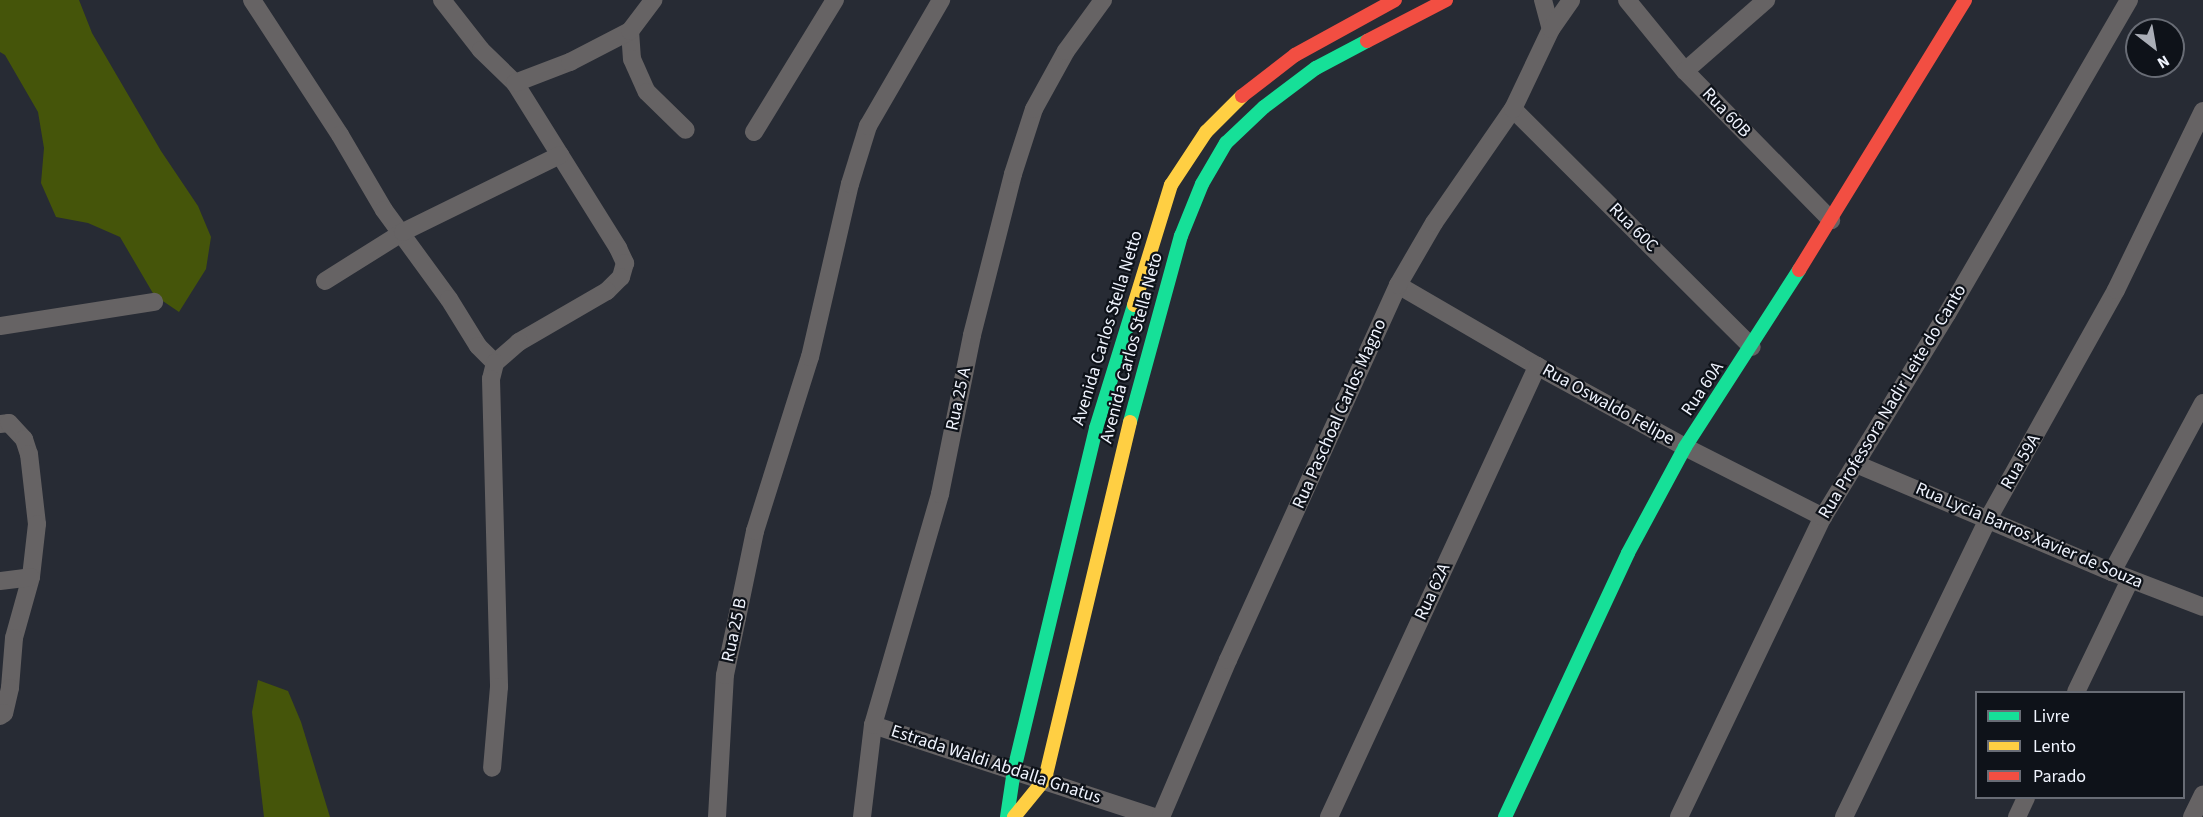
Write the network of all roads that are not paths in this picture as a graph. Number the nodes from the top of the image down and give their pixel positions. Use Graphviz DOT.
graph roads {
  1 [pos="252,0"];
  2 [pos="653,0"];
  3 [pos="835,0"];
  4 [pos="941,0"];
  5 [pos="1103,0"];
  6 [pos="1395,0"];
  7 [pos="1446,0"];
  8 [pos="1543,0"];
  9 [pos="1571,0"];
  10 [pos="1627,0"];
  11 [pos="1766,0"];
  12 [pos="1965,0"];
  13 [pos="2129,0"];
  14 [pos="448,2"];
  15 [pos="1551,29"];
  16 [pos="630,31"];
  17 [pos="1685,71"];
  18 [pos="515,83"];
  19 [pos="1513,109"];
  20 [pos="2203,111"];
  21 [pos="686,130"];
  22 [pos="754,132"];
  23 [pos="560,155"];
  24 [pos="1831,220"];
  25 [pos="403,232"];
  26 [pos="325,281"];
  27 [pos="1398,285"];
  28 [pos="154,302"];
  29 [pos="0,326"];
  30 [pos="1752,347"];
  31 [pos="495,363"];
  32 [pos="1537,366"];
  33 [pos="2203,403"];
  34 [pos="0,424"];
  35 [pos="1685,447"];
  36 [pos="1856,464"];
  37 [pos="1823,517"];
  38 [pos="1988,519"];
  39 [pos="2112,572"];
  40 [pos="31,577"];
  41 [pos="2130,580"];
  42 [pos="0,581"];
  43 [pos="2203,607"];
  44 [pos="2077,691"];
  45 [pos="0,716"];
  46 [pos="873,725"];
  47 [pos="492,768"];
  48 [pos="1014,770"];
  49 [pos="1045,779"];
  50 [pos="2203,794"];
  51 [pos="2026,799"];
  52 [pos="717,817"];
  53 [pos="862,817"];
  54 [pos="1007,817"];
  55 [pos="1014,817"];
  56 [pos="1154,817"];
  57 [pos="1161,817"];
  58 [pos="1329,817"];
  59 [pos="1505,817"];
  60 [pos="1679,817"];
  61 [pos="1844,817"];
  62 [pos="2017,817"];
  63 [pos="2192,817"];
  1 -- 25 [label="street"];
  2 -- 16 [label="street"];
  3 -- 22 [label="street"];
  4 -- 52 [label="street, Rua 25 B"];
  5 -- 46 [label="street, Rua 25 A"];
  6 -- 48 [label="street, Avenida Carlos Stella Netto"];
  7 -- 49 [label="street, Avenida Carlos Stella Neto"];
  8 -- 15 [label="street"];
  9 -- 15 [label="street, Rua Paschoal Carlos Magno"];
  10 -- 17 [label="street, Rua 60B"];
  11 -- 17 [label="street"];
  12 -- 24 [label="street, Rua 60A"];
  13 -- 36 [label="street, Rua Professora Nadir Leite do Canto"];
  14 -- 18 [label="street"];
  15 -- 19 [label="street, Rua Paschoal Carlos Magno"];
  16 -- 18 [label="street"];
  16 -- 21 [label="street"];
  17 -- 24 [label="street, Rua 60B"];
  18 -- 23 [label="street"];
  19 -- 27 [label="street, Rua Paschoal Carlos Magno"];
  19 -- 30 [label="street, Rua 60C"];
  20 -- 38 [label="street, Rua 59A"];
  23 -- 25 [label="street"];
  23 -- 31 [label="street"];
  24 -- 30 [label="street, Rua 60A"];
  25 -- 26 [label="street"];
  25 -- 31 [label="street"];
  27 -- 32 [label="street, Rua Oswaldo Felipe"];
  27 -- 57 [label="street, Rua Paschoal Carlos Magno"];
  28 -- 29 [label="street"];
  30 -- 35 [label="street, Rua 60A"];
  31 -- 47 [label="street"];
  32 -- 35 [label="street, Rua Oswaldo Felipe"];
  32 -- 58 [label="street, Rua 62A"];
  33 -- 39 [label="street"];
  34 -- 40 [label="street"];
  35 -- 37 [label="street, Rua Oswaldo Felipe"];
  35 -- 59 [label="street, Rua 60A"];
  36 -- 37 [label="street, Rua Professora Nadir Leite do Canto"];
  36 -- 38 [label="street, Rua Lycia Barros Xavier de Souza"];
  37 -- 60 [label="street, Rua Professora Nadir Leite do Canto"];
  38 -- 39 [label="street, Rua Lycia Barros Xavier de Souza"];
  38 -- 61 [label="street, Rua 59A"];
  39 -- 41 [label="street, Rua Lycia Barros Xavier de Souza"];
  40 -- 42 [label="street"];
  40 -- 45 [label="street"];
  41 -- 43 [label="street, Rua Lycia Barros Xavier de Souza"];
  41 -- 44 [label="street"];
  46 -- 48 [label="street, Estrada Waldi Abdalla Gnatus"];
  46 -- 53 [label="street, Rua 25 A"];
  48 -- 49 [label="street, Estrada Waldi Abdalla Gnatus"];
  48 -- 54 [label="street"];
  49 -- 55 [label="street, Avenida Carlos Stella Neto"];
  49 -- 56 [label="street, Estrada Waldi Abdalla Gnatus"];
  50 -- 63 [label="street"];
  51 -- 62 [label="street"];
}
